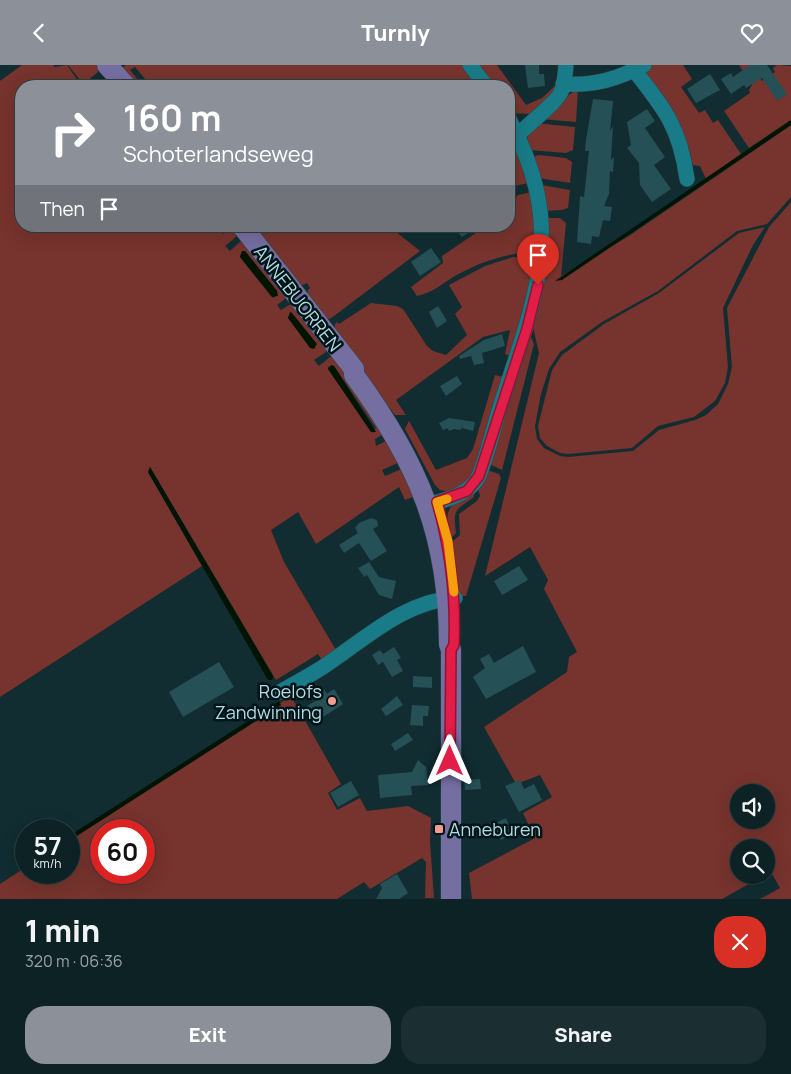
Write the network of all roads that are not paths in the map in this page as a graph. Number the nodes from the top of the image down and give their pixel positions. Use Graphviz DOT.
graph roads {
  1 [pos="108,65"];
  2 [pos="470,65"];
  3 [pos="566,65"];
  4 [pos="639,68"];
  5 [pos="121,80"];
  6 [pos="481,80"];
  7 [pos="564,84"];
  8 [pos="515,132"];
  9 [pos="517,136"];
  10 [pos="687,179"];
  11 [pos="247,232"];
  12 [pos="433,504"];
  13 [pos="451,598"];
  14 [pos="280,692"];
  15 [pos="451,899"];
  1 -- 5 [label="main road"];
  2 -- 6 [label="street"];
  3 -- 7 [label="street"];
  4 -- 7 [label="street"];
  4 -- 10 [label="street"];
  7 -- 9 [label="street"];
  8 -- 9 [label="street"];
  9 -- 12 [label="street"];
  11 -- 12 [label="main road, ANNEBUORREN"];
  12 -- 13 [label="main road, ANNEBUORREN"];
  13 -- 14 [label="street"];
  13 -- 15 [label="main road, ANNEBUORREN"];
}
